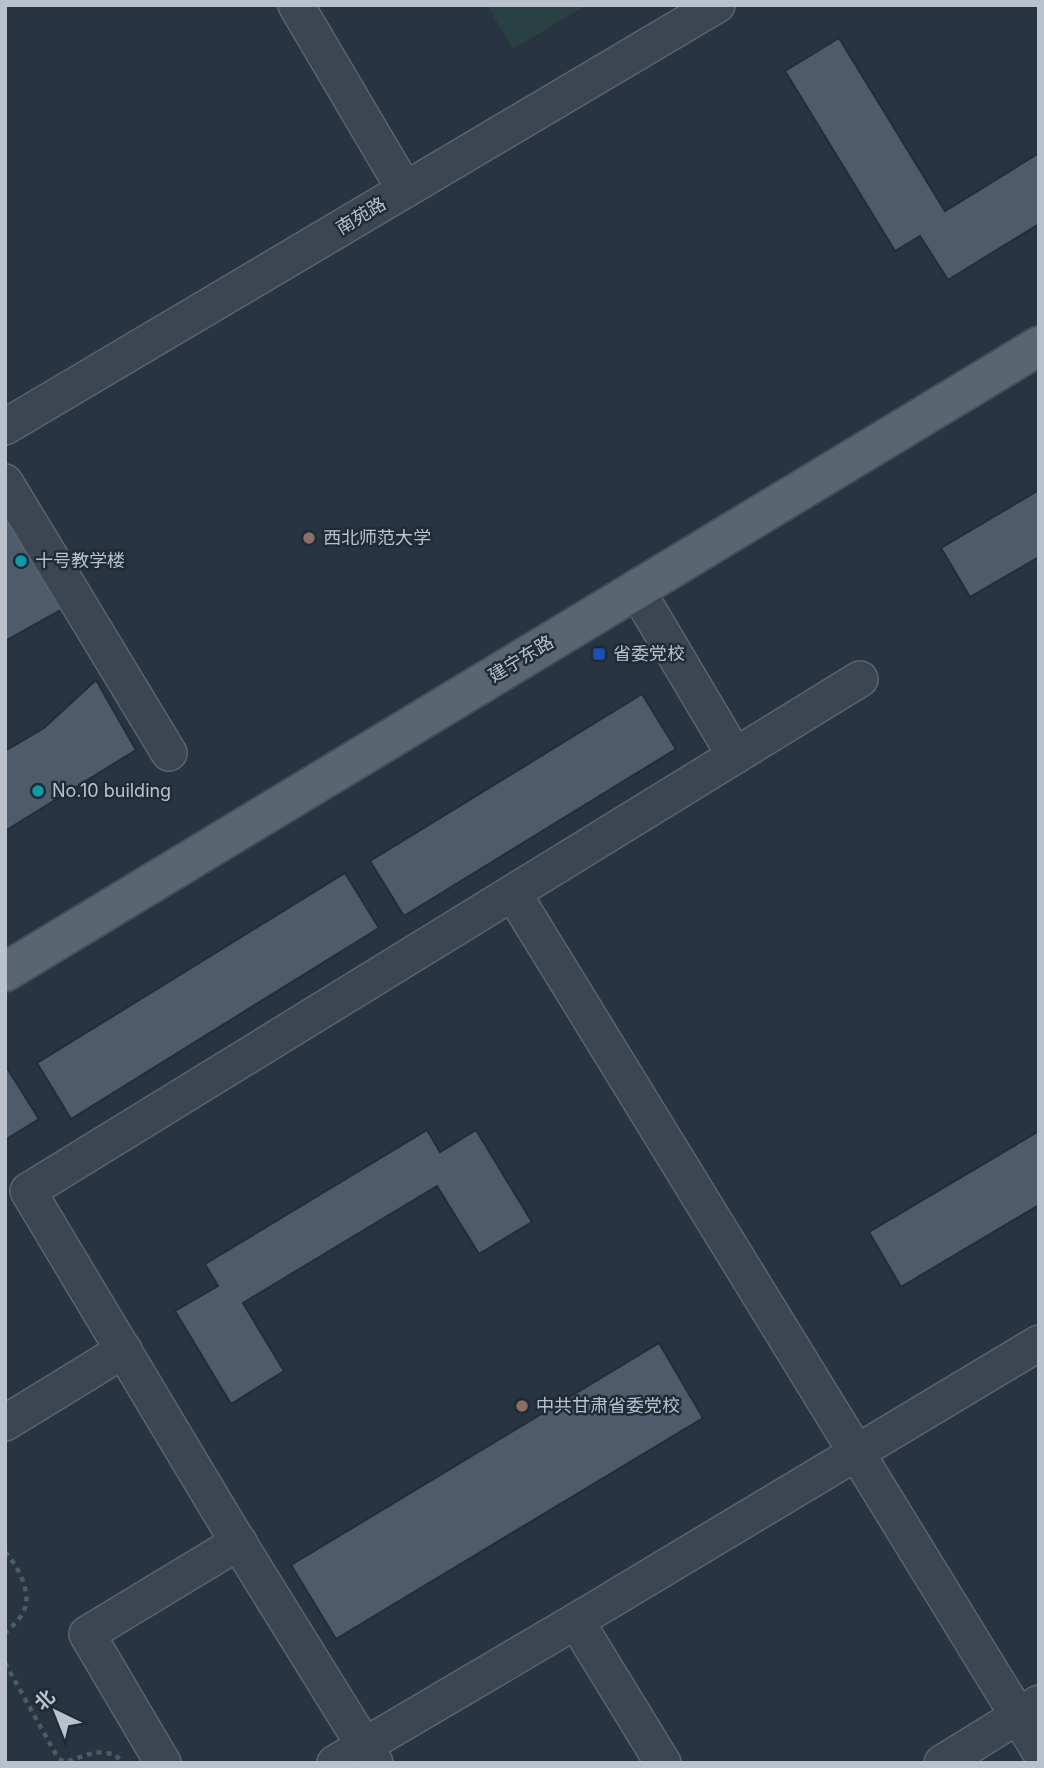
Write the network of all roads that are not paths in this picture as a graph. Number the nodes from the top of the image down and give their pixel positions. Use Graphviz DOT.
graph roads {
  1 [pos="296,5"];
  2 [pos="717,5"];
  3 [pos="405,190"];
  4 [pos="1039,346"];
  5 [pos="5,427"];
  6 [pos="5,482"];
  7 [pos="636,589"];
  8 [pos="860,679"];
  9 [pos="169,753"];
  10 [pos="735,756"];
  11 [pos="513,892"];
  12 [pos="5,972"];
  13 [pos="1039,1343"];
  14 [pos="124,1350"];
  15 [pos="5,1423"];
  16 [pos="856,1453"];
  17 [pos="239,1542"];
  18 [pos="576,1621"];
  19 [pos="1028,1710"];
  20 [pos="1039,1750"];
  21 [pos="358,1757"];
  22 [pos="163,1763"];
  23 [pos="663,1763"];
  24 [pos="942,1763"];
  1 -- 3 [label="street"];
  2 -- 3 [label="street, 南苑路"];
  3 -- 5 [label="street, 南苑路"];
  4 -- 7 [label="main road, 建宁东路"];
  6 -- 9 [label="street"];
  7 -- 10 [label="street"];
  7 -- 12 [label="main road, 建宁东路"];
  8 -- 10 [label="street"];
  10 -- 11 [label="street"];
  11 -- 14 [label="street"];
  11 -- 16 [label="street"];
  13 -- 16 [label="street"];
  14 -- 15 [label="street"];
  14 -- 17 [label="street"];
  16 -- 18 [label="street"];
  16 -- 19 [label="street"];
  17 -- 21 [label="street"];
  17 -- 22 [label="street"];
  18 -- 21 [label="street"];
  18 -- 23 [label="street"];
  19 -- 20 [label="street"];
  19 -- 24 [label="street"];
}
